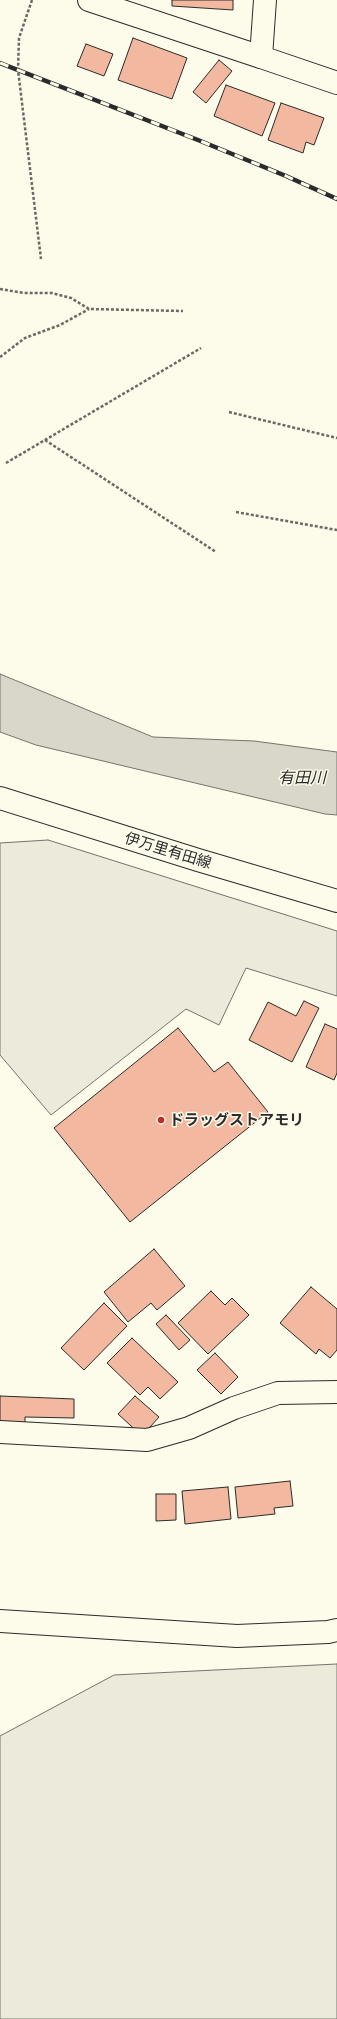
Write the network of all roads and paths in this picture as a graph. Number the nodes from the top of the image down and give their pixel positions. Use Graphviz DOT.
graph roads {
  1 [pos="32,0"];
  2 [pos="89,0"];
  3 [pos="265,0"];
  4 [pos="261,57"];
  5 [pos="337,83"];
  6 [pos="41,259"];
  7 [pos="0,289"];
  8 [pos="89,309"];
  9 [pos="183,311"];
  10 [pos="201,348"];
  11 [pos="0,357"];
  12 [pos="229,412"];
  13 [pos="337,438"];
  14 [pos="45,440"];
  15 [pos="6,463"];
  16 [pos="236,512"];
  17 [pos="337,530"];
  18 [pos="216,552"];
  19 [pos="1,800"];
  20 [pos="337,901"];
  21 [pos="337,1392"];
  22 [pos="0,1432"];
  23 [pos="0,1621"];
  24 [pos="337,1630"];
  1 -- 6 [label="path"];
  2 -- 4 [label="street"];
  3 -- 4 [label="street"];
  4 -- 5 [label="street"];
  7 -- 8 [label="path"];
  8 -- 9 [label="path"];
  8 -- 11 [label="path"];
  10 -- 14 [label="path"];
  12 -- 13 [label="path"];
  14 -- 15 [label="path"];
  14 -- 18 [label="path"];
  16 -- 17 [label="path"];
  19 -- 20 [label="street, 伊万里有田線"];
  21 -- 22 [label="street"];
  23 -- 24 [label="street"];
}
